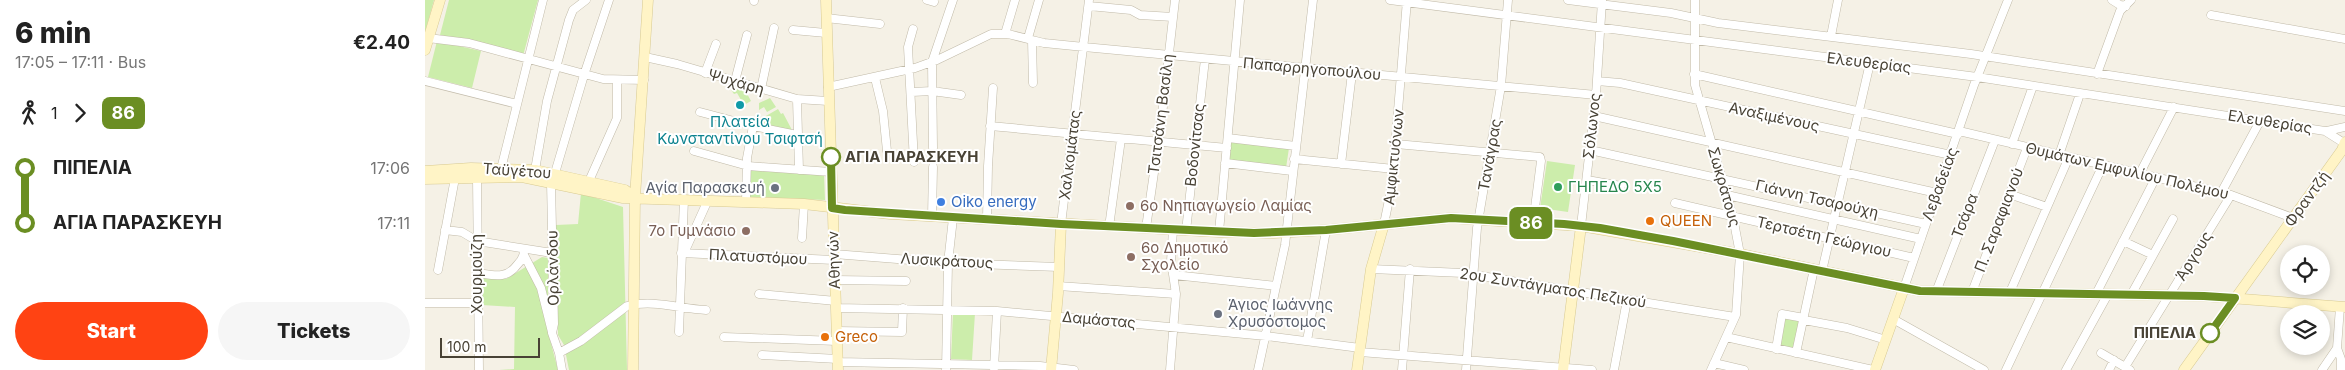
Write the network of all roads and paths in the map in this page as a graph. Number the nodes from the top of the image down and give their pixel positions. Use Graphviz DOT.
graph roads {
  1 [pos="439,0"];
  2 [pos="543,0"];
  3 [pos="586,0"];
  4 [pos="609,0"];
  5 [pos="648,0"];
  6 [pos="826,0"];
  7 [pos="953,0"];
  8 [pos="1015,0"];
  9 [pos="1039,0"];
  10 [pos="1175,0"];
  11 [pos="1240,0"];
  12 [pos="1313,0"];
  13 [pos="1390,0"];
  14 [pos="1509,0"];
  15 [pos="1568,0"];
  16 [pos="1695,0"];
  17 [pos="1838,0"];
  18 [pos="2008,0"];
  19 [pos="2112,0"];
  20 [pos="1407,1"];
  21 [pos="1602,2"];
  22 [pos="1089,3"];
  23 [pos="2129,3"];
  24 [pos="1507,14"];
  25 [pos="2211,15"];
  26 [pos="1173,17"];
  27 [pos="826,18"];
  28 [pos="1694,18"];
  29 [pos="880,24"];
  30 [pos="1599,27"];
  31 [pos="773,28"];
  32 [pos="913,29"];
  33 [pos="793,30"];
  34 [pos="827,33"];
  35 [pos="1005,34"];
  36 [pos="747,35"];
  37 [pos="1831,36"];
  38 [pos="429,38"];
  39 [pos="1030,39"];
  40 [pos="2345,39"];
  41 [pos="1694,40"];
  42 [pos="716,44"];
  43 [pos="1083,47"];
  44 [pos="425,50"];
  45 [pos="1169,56"];
  46 [pos="645,57"];
  47 [pos="1987,57"];
  48 [pos="1205,59"];
  49 [pos="528,60"];
  50 [pos="932,62"];
  51 [pos="1235,62"];
  52 [pos="1870,63"];
  53 [pos="556,67"];
  54 [pos="1305,68"];
  55 [pos="910,69"];
  56 [pos="705,73"];
  57 [pos="1353,73"];
  58 [pos="1694,74"];
  59 [pos="2097,74"];
  60 [pos="584,75"];
  61 [pos="1401,77"];
  62 [pos="1977,77"];
  63 [pos="875,78"];
  64 [pos="617,80"];
  65 [pos="644,80"];
  66 [pos="425,81"];
  67 [pos="1597,81"];
  68 [pos="735,82"];
  69 [pos="1033,83"];
  70 [pos="1501,86"];
  71 [pos="2033,86"];
  72 [pos="828,87"];
  73 [pos="993,88"];
  74 [pos="761,89"];
  75 [pos="912,92"];
  76 [pos="932,92"];
  77 [pos="2080,94"];
  78 [pos="961,95"];
  79 [pos="1596,95"];
  80 [pos="797,99"];
  81 [pos="1699,100"];
  82 [pos="828,101"];
  83 [pos="517,104"];
  84 [pos="2174,107"];
  85 [pos="1859,111"];
  86 [pos="2345,111"];
  87 [pos="700,112"];
  88 [pos="1594,116"];
  89 [pos="2260,121"];
  90 [pos="753,126"];
  91 [pos="990,126"];
  92 [pos="2345,127"];
  93 [pos="2325,131"];
  94 [pos="1959,132"];
  95 [pos="1073,134"];
  96 [pos="797,135"];
  97 [pos="1854,135"];
  98 [pos="1228,138"];
  99 [pos="1121,139"];
  100 [pos="1995,140"];
  101 [pos="1710,141"];
  102 [pos="1159,142"];
  103 [pos="1396,144"];
  104 [pos="2012,144"];
  105 [pos="1195,145"];
  106 [pos="1295,146"];
  107 [pos="2344,146"];
  108 [pos="933,148"];
  109 [pos="1227,148"];
  110 [pos="2027,148"];
  111 [pos="1590,150"];
  112 [pos="694,151"];
  113 [pos="887,151"];
  114 [pos="1490,152"];
  115 [pos="1951,155"];
  116 [pos="2059,155"];
  117 [pos="2069,157"];
  118 [pos="1294,159"];
  119 [pos="914,162"];
  120 [pos="1225,163"];
  121 [pos="1341,164"];
  122 [pos="2103,165"];
  123 [pos="748,166"];
  124 [pos="933,167"];
  125 [pos="501,168"];
  126 [pos="1394,169"];
  127 [pos="425,170"];
  128 [pos="535,170"];
  129 [pos="799,170"];
  130 [pos="1846,171"];
  131 [pos="831,172"];
  132 [pos="1293,172"];
  133 [pos="2140,173"];
  134 [pos="477,177"];
  135 [pos="2156,177"];
  136 [pos="455,178"];
  137 [pos="553,178"];
  138 [pos="1721,178"];
  139 [pos="425,179"];
  140 [pos="1587,180"];
  141 [pos="589,181"];
  142 [pos="1621,186"];
  143 [pos="1937,193"];
  144 [pos="2221,193"];
  145 [pos="2009,194"];
  146 [pos="2231,195"];
  147 [pos="1727,196"];
  148 [pos="635,197"];
  149 [pos="684,199"];
  150 [pos="708,200"];
  151 [pos="745,202"];
  152 [pos="1675,203"];
  153 [pos="804,204"];
  154 [pos="1838,204"];
  155 [pos="2047,207"];
  156 [pos="832,208"];
  157 [pos="932,217"];
  158 [pos="1733,217"];
  159 [pos="953,218"];
  160 [pos="2293,218"];
  161 [pos="1479,219"];
  162 [pos="1834,219"];
  163 [pos="2173,219"];
  164 [pos="477,220"];
  165 [pos="987,220"];
  166 [pos="1533,223"];
  167 [pos="1061,224"];
  168 [pos="1385,224"];
  169 [pos="1926,224"];
  170 [pos="1109,226"];
  171 [pos="1581,226"];
  172 [pos="1146,228"];
  173 [pos="445,230"];
  174 [pos="1173,230"];
  175 [pos="1326,230"];
  176 [pos="1186,231"];
  177 [pos="462,232"];
  178 [pos="1219,232"];
  179 [pos="1286,233"];
  180 [pos="802,238"];
  181 [pos="1830,238"];
  182 [pos="1921,239"];
  183 [pos="2123,240"];
  184 [pos="477,241"];
  185 [pos="524,252"];
  186 [pos="552,253"];
  187 [pos="682,253"];
  188 [pos="1740,254"];
  189 [pos="2153,255"];
  190 [pos="834,257"];
  191 [pos="1915,258"];
  192 [pos="948,263"];
  193 [pos="1059,267"];
  194 [pos="1371,268"];
  195 [pos="1410,269"];
  196 [pos="439,270"];
  197 [pos="1818,270"];
  198 [pos="477,273"];
  199 [pos="1174,275"];
  200 [pos="1473,276"];
  201 [pos="835,280"];
  202 [pos="906,281"];
  203 [pos="1058,286"];
  204 [pos="1277,286"];
  205 [pos="1905,288"];
  206 [pos="1573,292"];
  207 [pos="1936,292"];
  208 [pos="1972,292"];
  209 [pos="2010,292"];
  210 [pos="2041,292"];
  211 [pos="759,294"];
  212 [pos="1176,294"];
  213 [pos="2096,294"];
  214 [pos="2108,294"];
  215 [pos="2131,295"];
  216 [pos="2169,295"];
  217 [pos="2235,298"];
  218 [pos="1627,300"];
  219 [pos="425,303"];
  220 [pos="477,303"];
  221 [pos="634,304"];
  222 [pos="836,304"];
  223 [pos="680,307"];
  224 [pos="2342,307"];
  225 [pos="903,308"];
  226 [pos="947,309"];
  227 [pos="706,310"];
  228 [pos="997,311"];
  229 [pos="1056,316"];
  230 [pos="1735,317"];
  231 [pos="1804,319"];
  232 [pos="1893,319"];
  233 [pos="1173,327"];
  234 [pos="552,332"];
  235 [pos="679,332"];
  236 [pos="837,336"];
  237 [pos="1266,336"];
  238 [pos="724,337"];
  239 [pos="1726,337"];
  240 [pos="1886,340"];
  241 [pos="1307,341"];
  242 [pos="2337,348"];
  243 [pos="1775,349"];
  244 [pos="1360,350"];
  245 [pos="2101,352"];
  246 [pos="559,353"];
  247 [pos="1796,353"];
  248 [pos="762,355"];
  249 [pos="1404,356"];
  250 [pos="2343,359"];
  251 [pos="2115,360"];
  252 [pos="1467,361"];
  253 [pos="838,364"];
  254 [pos="1712,366"];
  255 [pos="917,367"];
  256 [pos="946,367"];
  257 [pos="973,367"];
  258 [pos="994,368"];
  259 [pos="1051,368"];
  260 [pos="2127,368"];
  261 [pos="1563,369"];
  262 [pos="479,370"];
  263 [pos="562,370"];
  264 [pos="633,370"];
  265 [pos="1074,370"];
  266 [pos="1170,370"];
  267 [pos="1259,370"];
  268 [pos="1357,370"];
  269 [pos="1402,370"];
  270 [pos="1466,370"];
  271 [pos="1592,370"];
  272 [pos="1614,370"];
  273 [pos="1744,370"];
  274 [pos="1874,370"];
  275 [pos="1984,370"];
  276 [pos="2006,370"];
  277 [pos="2066,370"];
  278 [pos="2109,370"];
  279 [pos="2184,370"];
  280 [pos="2322,370"];
  281 [pos="2341,370"];
  1 -- 38 [label="street"];
  2 -- 49 [label="street"];
  3 -- 53 [label="street"];
  4 -- 60 [label="street, Ορλάνδου"];
  5 -- 46 [label="street"];
  6 -- 27 [label="street, Αθηνών"];
  7 -- 50 [label="street"];
  8 -- 35 [label="street"];
  9 -- 39 [label="street"];
  10 -- 26 [label="street, Τσιτσάνη Βασίλη"];
  11 -- 51 [label="street"];
  12 -- 54 [label="street"];
  13 -- 20 [label="street, Ελευθερίας"];
  14 -- 24 [label="street, Τανάγρας"];
  15 -- 21 [label="street, Ελευθερίας"];
  16 -- 28 [label="street, Σωκράτους"];
  17 -- 37 [label="street"];
  18 -- 47 [label="street, Λεβαδείας"];
  19 -- 23 [label="street"];
  20 -- 24 [label="street, Ελευθερίας"];
  20 -- 61 [label="street, Αμφικτυόνων"];
  21 -- 28 [label="street, Ελευθερίας"];
  21 -- 30 [label="street, Σόλωνος"];
  22 -- 26 [label="street"];
  22 -- 43 [label="street, Χαλκομάτας"];
  23 -- 59 [label="street"];
  24 -- 30 [label="street, Ελευθερίας"];
  24 -- 70 [label="street, Τανάγρας"];
  25 -- 40 [label="street"];
  26 -- 45 [label="street, Τσιτσάνη Βασίλη"];
  27 -- 29 [label="street"];
  27 -- 34 [label="street, Αθηνών"];
  28 -- 37 [label="street, Ελευθερίας"];
  28 -- 41 [label="street, Σωκράτους"];
  30 -- 41 [label="street, Ελευθερίας"];
  30 -- 67 [label="street, Σόλωνος"];
  31 -- 74 [label="street"];
  32 -- 55 [label="street"];
  33 -- 34 [label="street"];
  34 -- 72 [label="street, Αθηνών"];
  35 -- 39 [label="street, Παπαρρηγοπούλου"];
  35 -- 50 [label="street, Παπαρρηγοπούλου"];
  36 -- 68 [label="street"];
  37 -- 47 [label="street, Ελευθερίας"];
  38 -- 44 [label="street"];
  38 -- 49 [label="street"];
  39 -- 43 [label="street, Παπαρρηγοπούλου"];
  39 -- 69 [label="street"];
  41 -- 52 [label="street, Ελευθερίας"];
  41 -- 58 [label="street, Σωκράτους"];
  42 -- 56 [label="street"];
  43 -- 45 [label="street, Παπαρρηγοπούλου"];
  43 -- 95 [label="street, Χαλκομάτας"];
  45 -- 48 [label="street, Παπαρρηγοπούλου"];
  45 -- 102 [label="street, Τσιτσάνη Βασίλη"];
  46 -- 56 [label="street, Ψυχάρη"];
  46 -- 65 [label="street"];
  47 -- 59 [label="street, Ελευθερίας"];
  47 -- 62 [label="street, Λεβαδείας"];
  48 -- 51 [label="street, Παπαρρηγοπούλου"];
  48 -- 105 [label="street, Βοδονίτσας"];
  49 -- 53 [label="street"];
  49 -- 83 [label="street"];
  50 -- 55 [label="street, Παπαρρηγοπούλου"];
  50 -- 76 [label="street"];
  51 -- 54 [label="street, Παπαρρηγοπούλου"];
  51 -- 98 [label="street"];
  52 -- 62 [label="street, Ελευθερίας"];
  52 -- 85 [label="street"];
  53 -- 60 [label="street"];
  53 -- 128 [label="street"];
  54 -- 57 [label="street, Παπαρρηγοπούλου"];
  54 -- 106 [label="street"];
  55 -- 63 [label="street, Παπαρρηγοπούλου"];
  55 -- 75 [label="street"];
  56 -- 68 [label="street, Ψυχάρη"];
  57 -- 61 [label="street, Παπαρρηγοπούλου"];
  57 -- 121 [label="street"];
  58 -- 81 [label="street, Σωκράτους"];
  58 -- 85 [label="street, Θυμάτων Εμφυλίου Πολέμου"];
  59 -- 86 [label="street, Ελευθερίας"];
  60 -- 64 [label="street"];
  60 -- 137 [label="street, Ορλάνδου"];
  61 -- 70 [label="street, Παπαρρηγοπούλου"];
  61 -- 103 [label="street, Αμφικτυόνων"];
  62 -- 71 [label="street, Ελευθερίας"];
  62 -- 94 [label="street, Λεβαδείας"];
  63 -- 72 [label="street, Παπαρρηγοπούλου"];
  63 -- 113 [label="street"];
  64 -- 65 [label="street"];
  64 -- 141 [label="street"];
  65 -- 148 [label="street"];
  66 -- 83 [label="street"];
  67 -- 79 [label="street, Σόλωνος"];
  67 -- 81 [label="street, Αναξιμένους"];
  68 -- 74 [label="street, Ψυχάρη"];
  70 -- 79 [label="street, Παπαρρηγοπούλου"];
  70 -- 114 [label="street, Τανάγρας"];
  71 -- 77 [label="street, Ελευθερίας"];
  71 -- 104 [label="street"];
  72 -- 82 [label="street, Αθηνών"];
  73 -- 91 [label="street"];
  74 -- 80 [label="street, Ψυχάρη"];
  75 -- 76 [label="street"];
  75 -- 119 [label="street"];
  76 -- 78 [label="street"];
  76 -- 108 [label="street"];
  77 -- 84 [label="street, Ελευθερίας"];
  77 -- 116 [label="street"];
  79 -- 88 [label="street, Σόλωνος"];
  80 -- 82 [label="street, Ψυχάρη"];
  80 -- 96 [label="street"];
  81 -- 97 [label="street, Αναξιμένους"];
  81 -- 101 [label="street, Σωκράτους"];
  82 -- 131 [label="street, Αθηνών"];
  83 -- 125 [label="street"];
  84 -- 89 [label="street, Ελευθερίας"];
  84 -- 133 [label="street"];
  85 -- 94 [label="street, Θυμάτων Εμφυλίου Πολέμου"];
  85 -- 97 [label="street"];
  87 -- 90 [label="street"];
  88 -- 101 [label="street"];
  88 -- 111 [label="street, Σόλωνος"];
  89 -- 93 [label="street, Ελευθερίας"];
  89 -- 144 [label="street"];
  90 -- 96 [label="street"];
  90 -- 123 [label="street"];
  91 -- 95 [label="street"];
  91 -- 165 [label="street"];
  92 -- 93 [label="street"];
  93 -- 107 [label="street, Ελευθερίας"];
  94 -- 100 [label="street, Θυμάτων Εμφυλίου Πολέμου"];
  94 -- 115 [label="street, Λεβαδείας"];
  95 -- 99 [label="street"];
  95 -- 167 [label="street, Χαλκομάτας"];
  96 -- 129 [label="street"];
  97 -- 115 [label="street, Αναξιμένους"];
  97 -- 130 [label="street"];
  98 -- 106 [label="street"];
  98 -- 109 [label="street"];
  99 -- 102 [label="street"];
  99 -- 170 [label="street"];
  100 -- 104 [label="street, Θυμάτων Εμφυλίου Πολέμου"];
  100 -- 207 [label="street, Τσάρα"];
  101 -- 130 [label="street"];
  101 -- 138 [label="street, Σωκράτους"];
  102 -- 105 [label="street"];
  102 -- 172 [label="street, Τσιτσάνη Βασίλη"];
  103 -- 114 [label="street"];
  103 -- 126 [label="street, Αμφικτυόνων"];
  104 -- 110 [label="street, Θυμάτων Εμφυλίου Πολέμου"];
  105 -- 109 [label="street"];
  105 -- 176 [label="street, Βοδονίτσας"];
  106 -- 118 [label="street"];
  107 -- 160 [label="street, Φραντζή"];
  109 -- 120 [label="street"];
  110 -- 116 [label="street, Θυμάτων Εμφυλίου Πολέμου"];
  110 -- 145 [label="street, Π. Σαραφιανού"];
  111 -- 138 [label="street, Γιάννη Τσαρούχη"];
  111 -- 140 [label="street, Σόλωνος"];
  112 -- 123 [label="street"];
  114 -- 161 [label="street, Τανάγρας"];
  114 -- 166 [label="street"];
  115 -- 143 [label="street, Λεβαδείας"];
  116 -- 117 [label="street, Θυμάτων Εμφυλίου Πολέμου"];
  117 -- 122 [label="street, Θυμάτων Εμφυλίου Πολέμου"];
  117 -- 155 [label="street"];
  118 -- 121 [label="street"];
  118 -- 132 [label="street"];
  120 -- 132 [label="street"];
  120 -- 178 [label="street"];
  121 -- 126 [label="street"];
  122 -- 133 [label="street, Θυμάτων Εμφυλίου Πολέμου"];
  122 -- 210 [label="street"];
  123 -- 129 [label="street"];
  123 -- 151 [label="street"];
  124 -- 157 [label="street"];
  125 -- 127 [label="street, Ταϋγέτου"];
  125 -- 128 [label="street, Ταϋγέτου"];
  126 -- 168 [label="street, Αμφικτυόνων"];
  128 -- 137 [label="street, Ταϋγέτου"];
  129 -- 131 [label="street"];
  130 -- 143 [label="street"];
  130 -- 154 [label="street"];
  131 -- 156 [label="street, Αθηνών"];
  132 -- 179 [label="street"];
  133 -- 135 [label="street, Θυμάτων Εμφυλίου Πολέμου"];
  134 -- 136 [label="street, Ταϋγέτου"];
  134 -- 137 [label="street, Ταϋγέτου"];
  134 -- 164 [label="street, Χουρμούζη"];
  135 -- 144 [label="street, Θυμάτων Εμφυλίου Πολέμου"];
  135 -- 183 [label="street"];
  136 -- 139 [label="street, Ταϋγέτου"];
  136 -- 173 [label="street"];
  137 -- 141 [label="street, Ταϋγέτου"];
  137 -- 148 [label="street, Ταϋγέτου"];
  137 -- 186 [label="street, Ορλάνδου"];
  138 -- 147 [label="street, Σωκράτους"];
  138 -- 154 [label="street, Γιάννη Τσαρούχη"];
  140 -- 142 [label="street"];
  140 -- 171 [label="street, Σόλωνος"];
  141 -- 148 [label="street, Ταϋγέτου"];
  143 -- 169 [label="street, Λεβαδείας"];
  144 -- 146 [label="street, Θυμάτων Εμφυλίου Πολέμου"];
  145 -- 155 [label="street"];
  145 -- 208 [label="street, Π. Σαραφιανού"];
  146 -- 160 [label="street, Θυμάτων Εμφυλίου Πολέμου"];
  146 -- 216 [label="street, Άργους"];
  147 -- 158 [label="street, Σωκράτους"];
  147 -- 162 [label="street"];
  148 -- 149 [label="street, Ταϋγέτου"];
  148 -- 221 [label="street"];
  149 -- 150 [label="street, Ταϋγέτου"];
  149 -- 187 [label="street"];
  150 -- 151 [label="street, Ταϋγέτου"];
  150 -- 187 [label="street"];
  151 -- 153 [label="street, Ταϋγέτου"];
  152 -- 158 [label="street, Τερτσέτη Γεώργιου"];
  153 -- 156 [label="street, Ταϋγέτου"];
  153 -- 180 [label="street"];
  154 -- 162 [label="street"];
  154 -- 169 [label="street, Γιάννη Τσαρούχη"];
  155 -- 209 [label="street"];
  156 -- 157 [label="street, Ταϋγέτου"];
  156 -- 190 [label="street, Αθηνών"];
  157 -- 159 [label="street, Ταϋγέτου"];
  158 -- 181 [label="street, Τερτσέτη Γεώργιου"];
  158 -- 188 [label="street, Σωκράτους"];
  159 -- 165 [label="street, Ταϋγέτου"];
  159 -- 192 [label="street"];
  160 -- 217 [label="street, Φραντζή"];
  161 -- 166 [label="street, Ταϋγέτου"];
  161 -- 168 [label="street, Ταϋγέτου"];
  161 -- 200 [label="street, Τανάγρας"];
  162 -- 181 [label="street"];
  162 -- 182 [label="street"];
  163 -- 189 [label="street"];
  164 -- 177 [label="street"];
  164 -- 184 [label="street, Χουρμούζη"];
  165 -- 167 [label="street, Ταϋγέτου"];
  166 -- 171 [label="street, Ταϋγέτου"];
  167 -- 170 [label="street, Ταϋγέτου"];
  167 -- 193 [label="street, Χαλκομάτας"];
  168 -- 175 [label="street, Ταϋγέτου"];
  168 -- 194 [label="street, Αμφικτυόνων"];
  169 -- 182 [label="street, Λεβαδείας"];
  170 -- 172 [label="street, Ταϋγέτου"];
  171 -- 188 [label="street, Ταϋγέτου"];
  171 -- 206 [label="street, Σόλωνος"];
  172 -- 174 [label="street, Ταϋγέτου"];
  173 -- 177 [label="street"];
  173 -- 196 [label="street"];
  174 -- 176 [label="street, Ταϋγέτου"];
  174 -- 199 [label="street"];
  175 -- 179 [label="street, Ταϋγέτου"];
  175 -- 241 [label="street"];
  176 -- 178 [label="street, Ταϋγέτου"];
  177 -- 184 [label="street"];
  178 -- 179 [label="street, Ταϋγέτου"];
  179 -- 204 [label="street"];
  181 -- 191 [label="street, Τερτσέτη Γεώργιου"];
  181 -- 197 [label="street"];
  182 -- 191 [label="street, Λεβαδείας"];
  183 -- 189 [label="street"];
  183 -- 213 [label="street"];
  184 -- 185 [label="street"];
  184 -- 198 [label="street, Χουρμούζη"];
  185 -- 186 [label="street"];
  185 -- 198 [label="street"];
  185 -- 234 [label="street"];
  186 -- 234 [label="street, Ορλάνδου"];
  187 -- 190 [label="street, Πλατυστόμου"];
  187 -- 223 [label="street"];
  188 -- 197 [label="street, Ταϋγέτου"];
  188 -- 230 [label="street, Σωκράτους"];
  189 -- 215 [label="street"];
  190 -- 192 [label="street, Λυσικράτους"];
  190 -- 201 [label="street, Αθηνών"];
  191 -- 205 [label="street, Λεβαδείας"];
  192 -- 193 [label="street, Λυσικράτους"];
  192 -- 226 [label="street"];
  193 -- 203 [label="street, Χαλκομάτας"];
  194 -- 195 [label="street, 2ου Συντάγματος Πεζικού"];
  194 -- 244 [label="street, Αμφικτυόνων"];
  195 -- 200 [label="street, 2ου Συντάγματος Πεζικού"];
  195 -- 249 [label="street"];
  197 -- 205 [label="street, Ταϋγέτου"];
  197 -- 231 [label="street"];
  198 -- 220 [label="street, Χουρμούζη"];
  199 -- 204 [label="street"];
  199 -- 212 [label="street"];
  200 -- 206 [label="street, 2ου Συντάγματος Πεζικού"];
  200 -- 252 [label="street, Τανάγρας"];
  201 -- 202 [label="street"];
  201 -- 222 [label="street, Αθηνών"];
  203 -- 212 [label="street"];
  203 -- 229 [label="street, Χαλκομάτας"];
  204 -- 237 [label="street"];
  205 -- 207 [label="street, Ταϋγέτου"];
  205 -- 232 [label="street, Λεβαδείας"];
  206 -- 218 [label="street, 2ου Συντάγματος Πεζικού"];
  206 -- 261 [label="street, Σόλωνος"];
  207 -- 208 [label="street, Ταϋγέτου"];
  208 -- 209 [label="street, Ταϋγέτου"];
  209 -- 210 [label="street, Ταϋγέτου"];
  210 -- 213 [label="street, Ταϋγέτου"];
  210 -- 276 [label="street"];
  211 -- 222 [label="street, Δαμάστας"];
  212 -- 233 [label="street"];
  213 -- 214 [label="street, Ταϋγέτου"];
  214 -- 215 [label="street, Ταϋγέτου"];
  214 -- 277 [label="street"];
  215 -- 216 [label="street, Ταϋγέτου"];
  216 -- 217 [label="street, Ταϋγέτου"];
  216 -- 260 [label="street, Άργους"];
  217 -- 224 [label="street, Ταϋγέτου"];
  217 -- 279 [label="street, Φραντζή"];
  218 -- 230 [label="street, 2ου Συντάγματος Πεζικού"];
  218 -- 272 [label="street"];
  219 -- 220 [label="street"];
  220 -- 262 [label="street, Χουρμούζη"];
  221 -- 223 [label="street"];
  221 -- 246 [label="street"];
  221 -- 264 [label="street"];
  222 -- 225 [label="street, Δαμάστας"];
  222 -- 236 [label="street, Αθηνών"];
  223 -- 227 [label="street"];
  223 -- 235 [label="street"];
  224 -- 242 [label="street"];
  225 -- 226 [label="street, Δαμάστας"];
  225 -- 236 [label="street"];
  226 -- 228 [label="street, Δαμάστας"];
  226 -- 256 [label="street"];
  228 -- 229 [label="street, Δαμάστας"];
  228 -- 258 [label="street"];
  229 -- 233 [label="street, Δαμάστας"];
  229 -- 259 [label="street, Χαλκομάτας"];
  230 -- 239 [label="street, Σωκράτους"];
  231 -- 240 [label="street"];
  231 -- 243 [label="street"];
  231 -- 247 [label="street"];
  232 -- 240 [label="street, Λεβαδείας"];
  232 -- 275 [label="street"];
  233 -- 237 [label="street, Δαμάστας"];
  233 -- 266 [label="street"];
  234 -- 246 [label="street, Ορλάνδου"];
  236 -- 238 [label="street"];
  236 -- 253 [label="street, Αθηνών"];
  237 -- 241 [label="street, Δαμάστας"];
  237 -- 267 [label="street"];
  239 -- 243 [label="street"];
  239 -- 254 [label="street, Σωκράτους"];
  240 -- 274 [label="street, Λεβαδείας"];
  241 -- 244 [label="street, Δαμάστας"];
  242 -- 250 [label="street"];
  242 -- 280 [label="street"];
  243 -- 247 [label="street"];
  244 -- 249 [label="street, Δαμάστας"];
  244 -- 268 [label="street, Αμφικτυόνων"];
  245 -- 251 [label="street"];
  246 -- 263 [label="street, Ορλάνδου"];
  247 -- 274 [label="street"];
  248 -- 253 [label="street"];
  249 -- 252 [label="street, Δαμάστας"];
  249 -- 269 [label="street"];
  250 -- 281 [label="street"];
  251 -- 260 [label="street"];
  251 -- 278 [label="street"];
  252 -- 261 [label="street, Δαμάστας"];
  252 -- 270 [label="street, Τανάγρας"];
  253 -- 255 [label="street"];
  254 -- 273 [label="street"];
  255 -- 256 [label="street"];
  256 -- 257 [label="street"];
  257 -- 258 [label="street"];
  258 -- 259 [label="street"];
  259 -- 265 [label="street"];
  261 -- 271 [label="street, Δαμάστας"];
}
